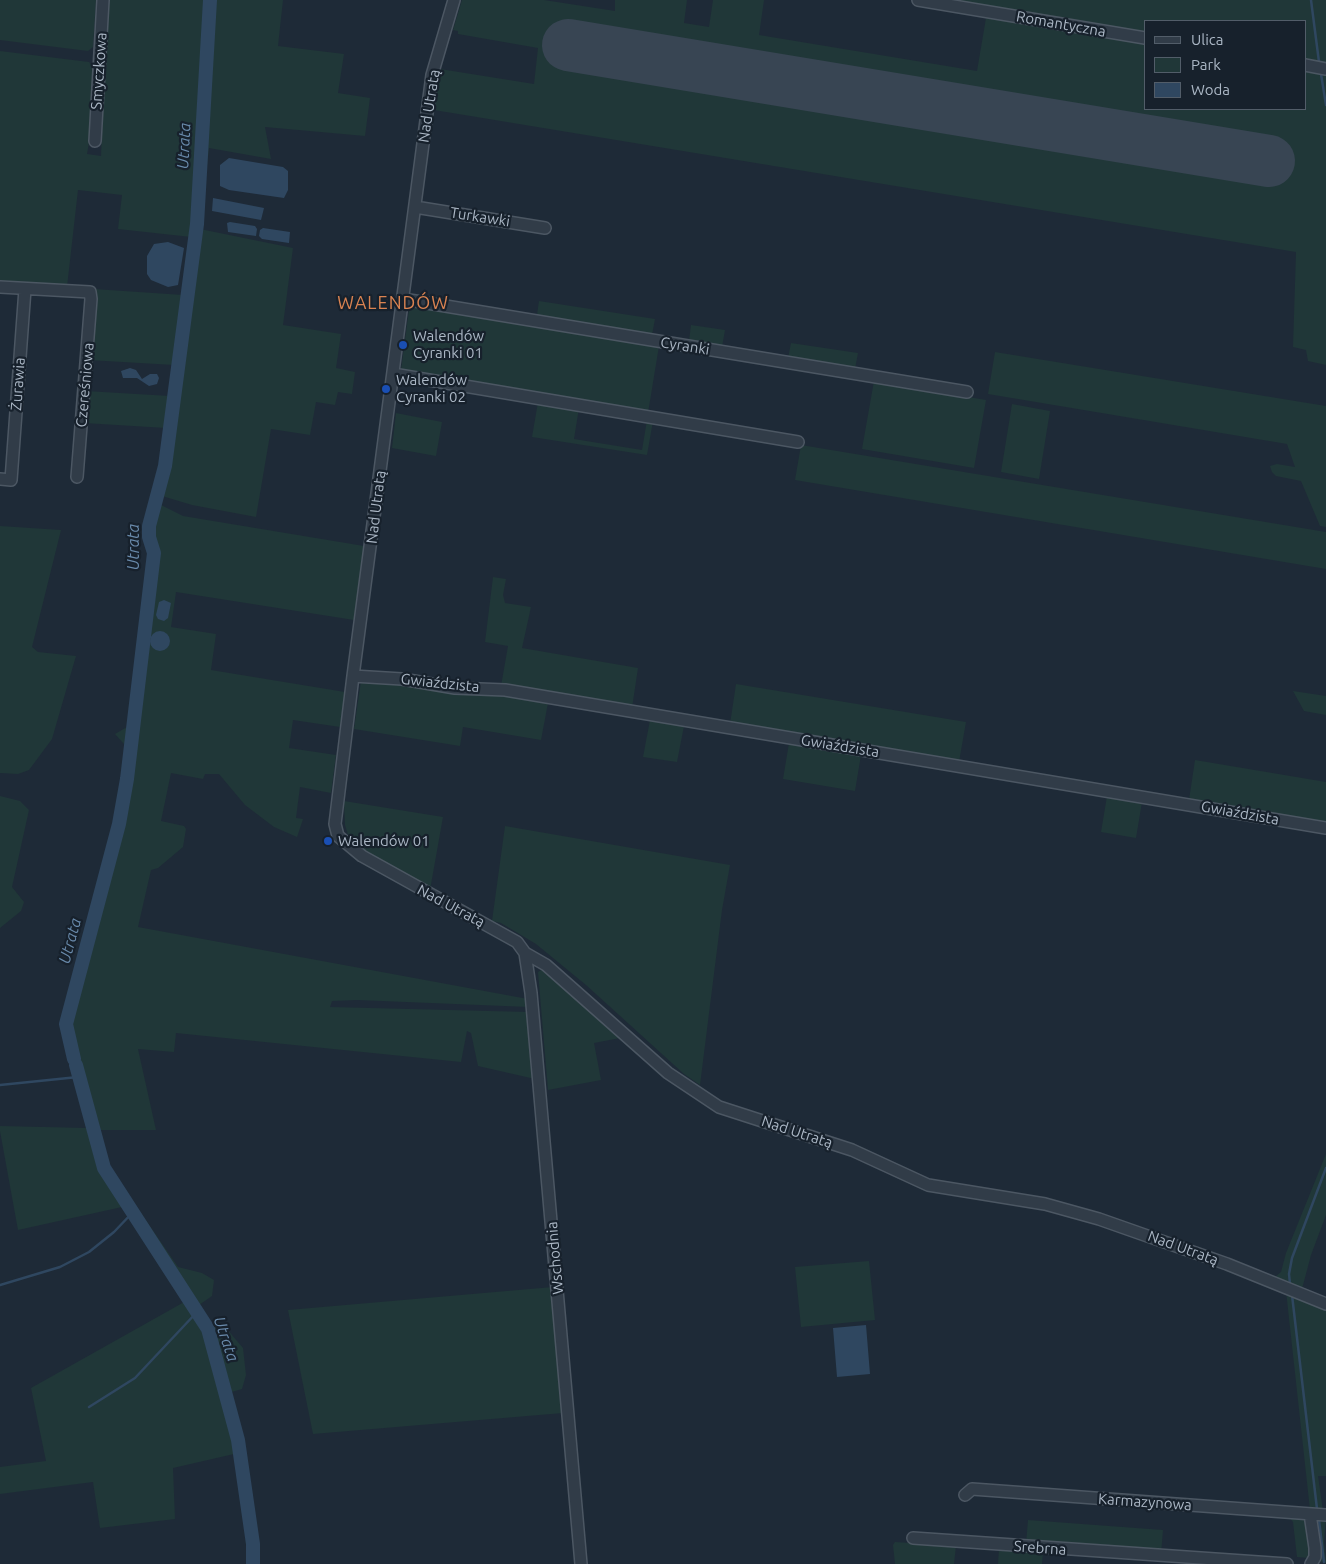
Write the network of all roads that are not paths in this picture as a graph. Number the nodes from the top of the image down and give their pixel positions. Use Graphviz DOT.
graph roads {
  1 [pos="104,0"];
  2 [pos="454,0"];
  3 [pos="918,0"];
  4 [pos="1144,38"];
  5 [pos="1306,65"];
  6 [pos="1326,69"];
  7 [pos="95,141"];
  8 [pos="415,207"];
  9 [pos="545,228"];
  10 [pos="0,287"];
  11 [pos="25,288"];
  12 [pos="403,299"];
  13 [pos="393,374"];
  14 [pos="966,392"];
  15 [pos="798,442"];
  16 [pos="77,477"];
  17 [pos="6,479"];
  18 [pos="353,676"];
  19 [pos="1326,828"];
  20 [pos="525,953"];
  21 [pos="1326,1304"];
  22 [pos="965,1495"];
  23 [pos="1310,1514"];
  24 [pos="1326,1515"];
  25 [pos="913,1538"];
  26 [pos="581,1564"];
  27 [pos="1287,1564"];
  28 [pos="1311,1564"];
  1 -- 7 [label="street, Smyczkowa"];
  2 -- 8 [label="street, Nad Utratą"];
  3 -- 4 [label="street, Romantyczna"];
  5 -- 6 [label="street"];
  8 -- 9 [label="street, Turkawki"];
  8 -- 12 [label="street, Nad Utratą"];
  10 -- 11 [label="street"];
  11 -- 16 [label="street, Czereśniowa"];
  11 -- 17 [label="street, Żurawia"];
  12 -- 13 [label="street, Nad Utratą"];
  12 -- 14 [label="street, Cyranki"];
  13 -- 15 [label="street"];
  13 -- 18 [label="street, Nad Utratą"];
  18 -- 19 [label="street, Gwiaździsta"];
  18 -- 20 [label="street, Nad Utratą"];
  20 -- 21 [label="street, Nad Utratą"];
  20 -- 26 [label="street, Wschodnia"];
  22 -- 23 [label="street, Karmazynowa"];
  23 -- 24 [label="street, Karmazynowa"];
  23 -- 28 [label="street"];
  25 -- 27 [label="street, Srebrna"];
}
